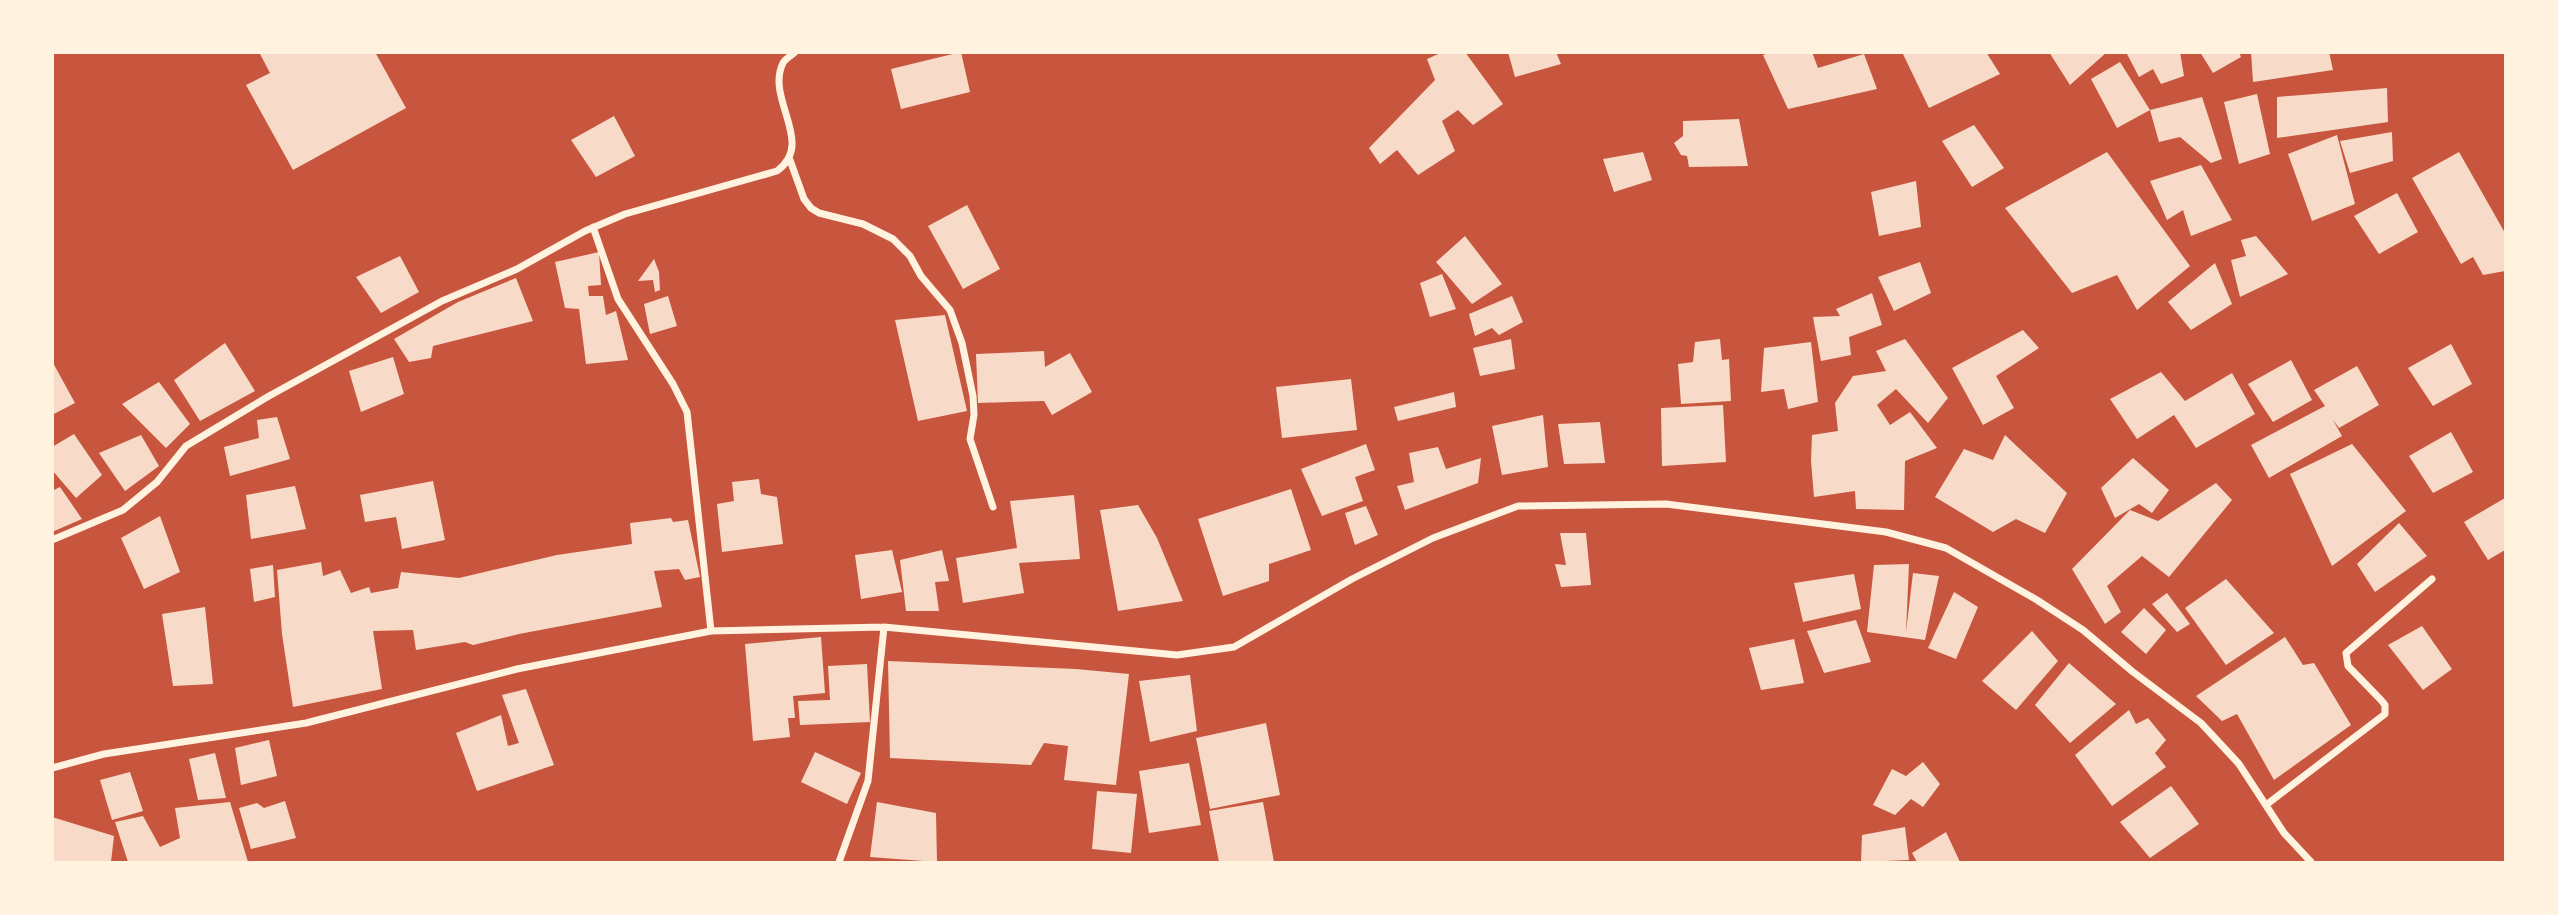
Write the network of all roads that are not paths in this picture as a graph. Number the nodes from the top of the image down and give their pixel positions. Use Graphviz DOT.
graph roads {
  1 [pos="795,52"];
  2 [pos="790,160"];
  3 [pos="593,227"];
  4 [pos="992,507"];
  5 [pos="52,540"];
  6 [pos="2432,579"];
  7 [pos="884,627"];
  8 [pos="712,631"];
  9 [pos="52,768"];
  10 [pos="2266,805"];
  11 [pos="839,863"];
  12 [pos="2311,863"];
  1 -- 2 [label="street"];
  2 -- 3 [label="street"];
  2 -- 4 [label="street"];
  3 -- 5 [label="street"];
  3 -- 8 [label="street"];
  6 -- 10 [label="street"];
  7 -- 8 [label="street"];
  7 -- 10 [label="street"];
  7 -- 11 [label="street"];
  8 -- 9 [label="street"];
  10 -- 12 [label="street"];
}
